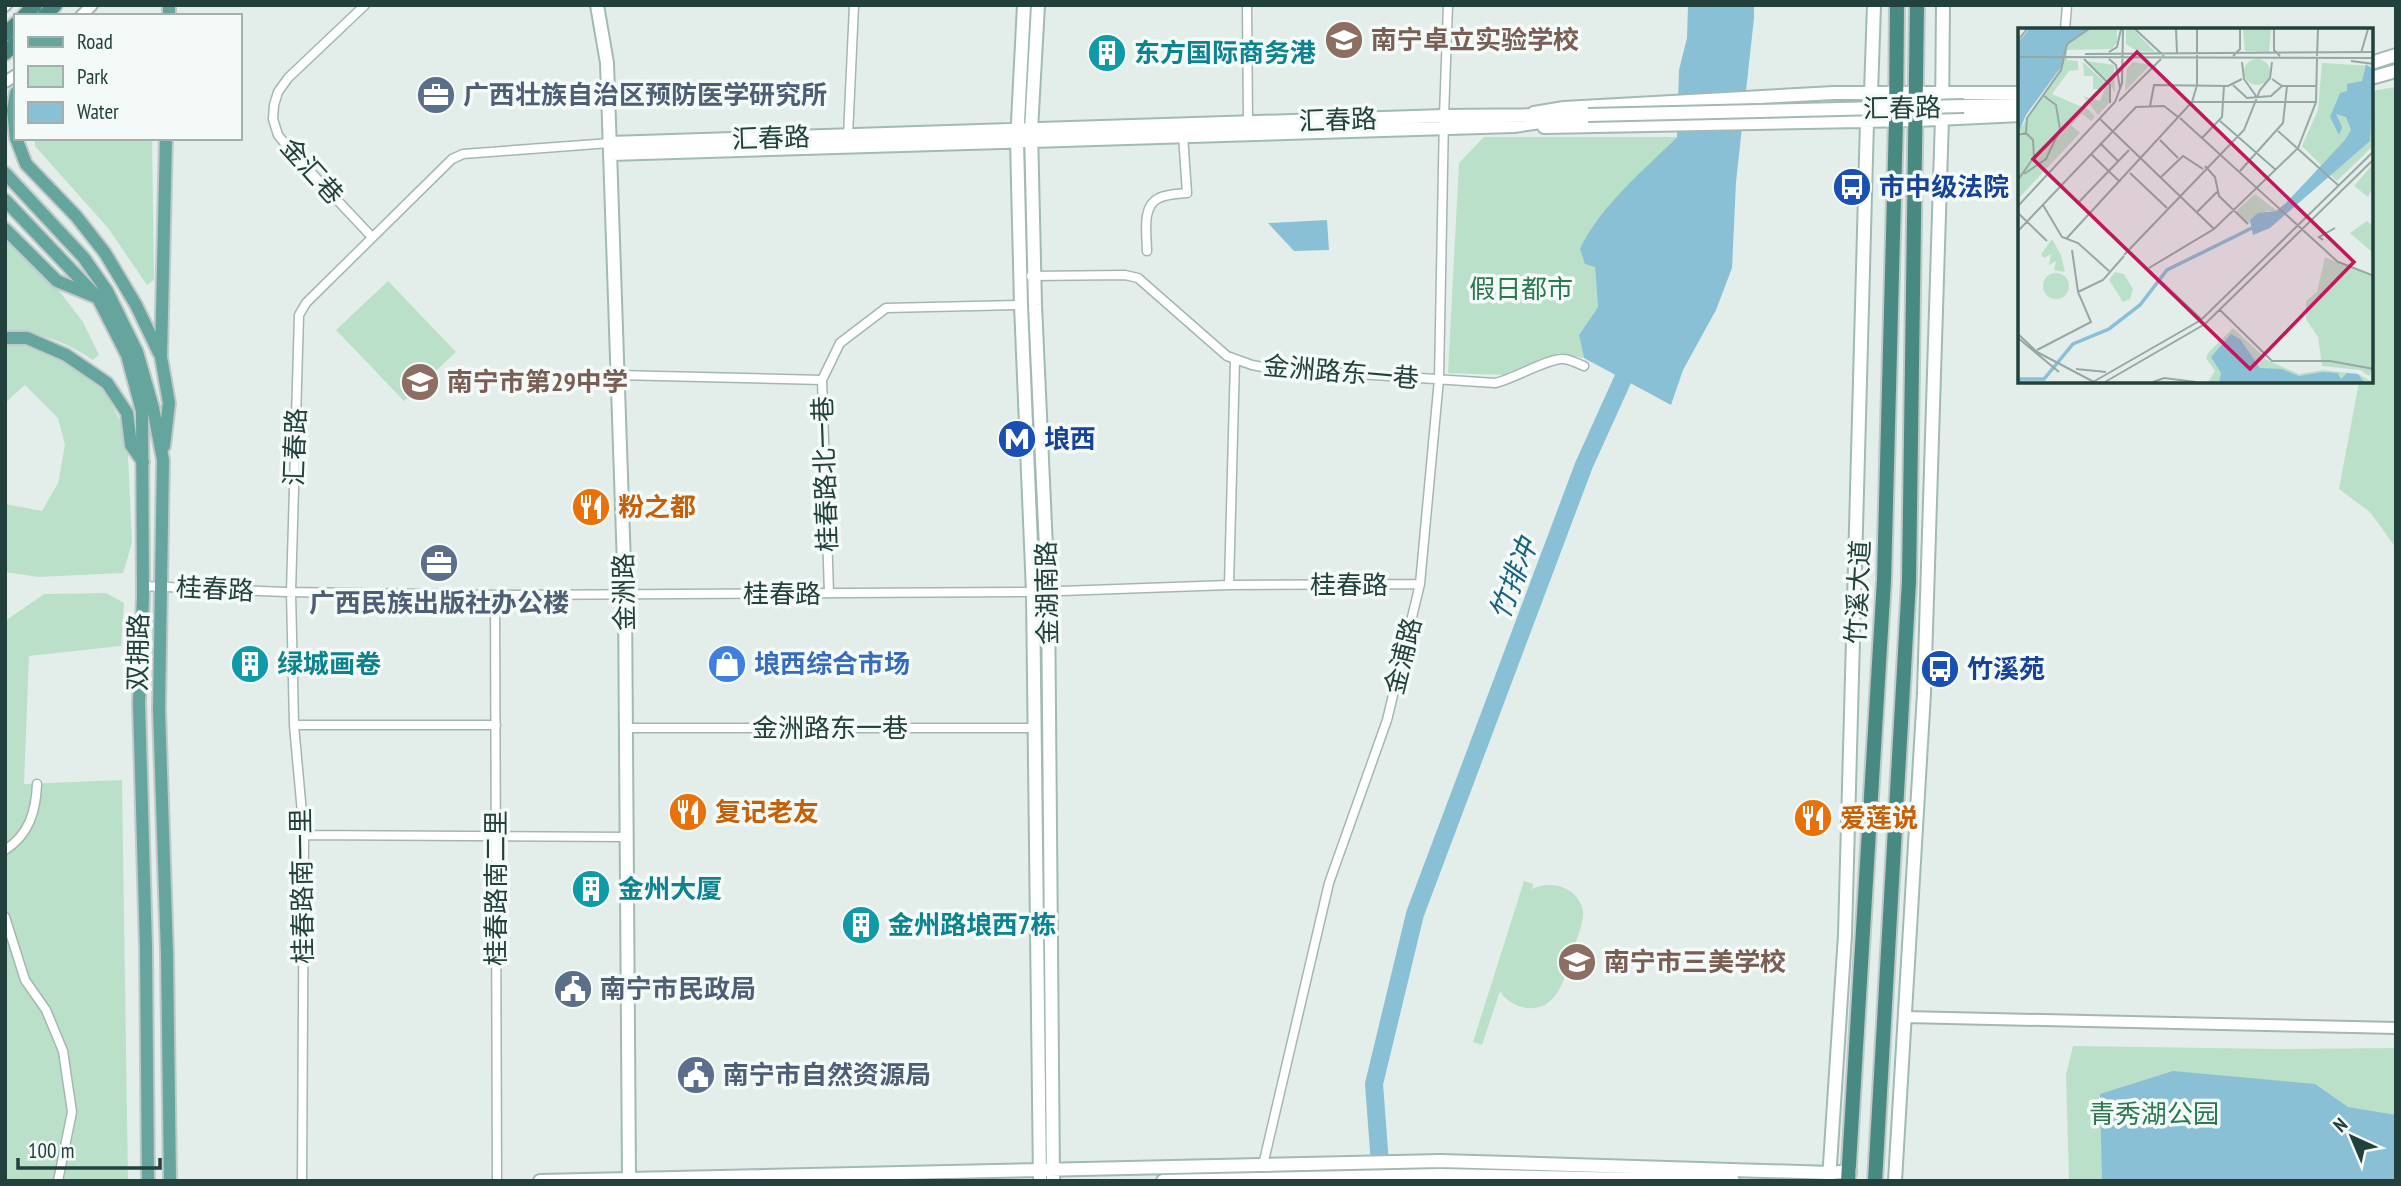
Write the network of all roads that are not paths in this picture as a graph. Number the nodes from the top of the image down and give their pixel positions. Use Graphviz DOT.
graph roads {
  1 [pos="365,5"];
  2 [pos="597,5"];
  3 [pos="854,5"];
  4 [pos="1024,5"];
  5 [pos="1038,5"];
  6 [pos="1247,5"];
  7 [pos="1448,5"];
  8 [pos="1874,5"];
  9 [pos="1897,5"];
  10 [pos="1917,5"];
  11 [pos="1942,5"];
  12 [pos="2067,5"];
  13 [pos="2065,28"];
  14 [pos="2396,55"];
  15 [pos="2373,62"];
  16 [pos="2396,71"];
  17 [pos="2373,77"];
  18 [pos="1916,92"];
  19 [pos="1871,93"];
  20 [pos="1896,93"];
  21 [pos="1941,93"];
  22 [pos="2018,93"];
  23 [pos="2018,105"];
  24 [pos="2018,115"];
  25 [pos="1942,118"];
  26 [pos="1896,120"];
  27 [pos="1917,120"];
  28 [pos="1444,121"];
  29 [pos="1514,121"];
  30 [pos="1867,121"];
  31 [pos="1248,123"];
  32 [pos="1024,135"];
  33 [pos="1182,135"];
  34 [pos="848,136"];
  35 [pos="17,140"];
  36 [pos="166,140"];
  37 [pos="610,149"];
  38 [pos="5,173"];
  39 [pos="5,200"];
  40 [pos="5,229"];
  41 [pos="372,237"];
  42 [pos="1147,251"];
  43 [pos="1021,276"];
  44 [pos="1035,276"];
  45 [pos="98,298"];
  46 [pos="1021,305"];
  47 [pos="5,338"];
  48 [pos="161,357"];
  49 [pos="1235,360"];
  50 [pos="1584,366"];
  51 [pos="617,374"];
  52 [pos="822,380"];
  53 [pos="1439,380"];
  54 [pos="163,460"];
  55 [pos="143,462"];
  56 [pos="1420,584"];
  57 [pos="1229,585"];
  58 [pos="143,586"];
  59 [pos="162,587"];
  60 [pos="291,592"];
  61 [pos="1033,592"];
  62 [pos="1048,592"];
  63 [pos="830,593"];
  64 [pos="495,595"];
  65 [pos="625,595"];
  66 [pos="294,724"];
  67 [pos="496,725"];
  68 [pos="626,728"];
  69 [pos="1034,728"];
  70 [pos="37,784"];
  71 [pos="304,835"];
  72 [pos="496,836"];
  73 [pos="627,838"];
  74 [pos="5,850"];
  75 [pos="5,918"];
  76 [pos="1905,1017"];
  77 [pos="2396,1028"];
  78 [pos="1263,1164"];
  79 [pos="1039,1175"];
  80 [pos="1053,1175"];
  81 [pos="1849,1176"];
  82 [pos="1830,1177"];
  83 [pos="629,1180"];
  84 [pos="58,1181"];
  85 [pos="148,1181"];
  86 [pos="170,1181"];
  87 [pos="302,1181"];
  88 [pos="497,1181"];
  89 [pos="540,1181"];
  90 [pos="1163,1181"];
  91 [pos="1733,1181"];
  92 [pos="1875,1181"];
  93 [pos="1895,1181"];
  1 -- 41 [label="street, 金汇巷"];
  2 -- 37 [label="main road, 金洲路"];
  3 -- 34 [label="street"];
  4 -- 32 [label="main road, 金湖南路"];
  5 -- 32 [label="main road, 金湖南路"];
  6 -- 31 [label="street"];
  7 -- 28 [label="street, 金浦路"];
  8 -- 19 [label="main road"];
  9 -- 20 [label="highway, 竹溪大道"];
  10 -- 18 [label="highway, 竹溪大道"];
  11 -- 21 [label="main road"];
  12 -- 13 [label="street"];
  14 -- 15 [label="main road"];
  16 -- 17 [label="main road"];
  18 -- 20 [label="main road"];
  18 -- 21 [label="main road"];
  18 -- 27 [label="highway, 竹溪大道"];
  19 -- 20 [label="main road"];
  19 -- 29 [label="main road"];
  19 -- 30 [label="main road"];
  20 -- 26 [label="highway, 竹溪大道"];
  21 -- 22 [label="main road"];
  21 -- 25 [label="main road"];
  23 -- 29 [label="main road, 汇春路, bridge"];
  24 -- 25 [label="main road"];
  25 -- 27 [label="main road"];
  25 -- 76 [label="main road"];
  26 -- 27 [label="main road"];
  26 -- 30 [label="main road"];
  26 -- 81 [label="highway, 竹溪大道"];
  27 -- 92 [label="highway, 竹溪大道"];
  28 -- 29 [label="main road, 汇春路"];
  28 -- 31 [label="main road, 汇春路"];
  28 -- 33 [label="main road, 汇春路"];
  28 -- 53 [label="street, 金浦路"];
  29 -- 30 [label="main road"];
  30 -- 82 [label="main road"];
  31 -- 32 [label="main road, 汇春路"];
  32 -- 33 [label="main road, 汇春路"];
  32 -- 34 [label="main road, 汇春路"];
  32 -- 37 [label="main road, 汇春路"];
  32 -- 43 [label="main road, 金湖南路"];
  32 -- 44 [label="main road, 金湖南路"];
  33 -- 42 [label="street"];
  34 -- 37 [label="main road, 汇春路"];
  35 -- 48 [label="main road"];
  36 -- 48 [label="main road"];
  37 -- 41 [label="street, 汇春路"];
  37 -- 51 [label="main road, 金洲路"];
  38 -- 54 [label="main road, 双拥路"];
  39 -- 45 [label="main road, 双拥路"];
  40 -- 45 [label="main road"];
  41 -- 60 [label="street, 汇春路"];
  43 -- 44 [label="street, 金洲路东一巷"];
  43 -- 46 [label="main road, 金湖南路"];
  44 -- 49 [label="street, 金洲路东一巷"];
  44 -- 62 [label="main road, 金湖南路"];
  45 -- 55 [label="main road, 双拥路"];
  46 -- 52 [label="street, 桂春路北一巷"];
  46 -- 61 [label="main road, 金湖南路"];
  47 -- 55 [label="main road"];
  48 -- 54 [label="main road"];
  49 -- 53 [label="street, 金洲路东一巷"];
  49 -- 57 [label="street"];
  50 -- 53 [label="street, 金洲路东一巷"];
  51 -- 52 [label="street"];
  51 -- 65 [label="main road, 金洲路"];
  52 -- 63 [label="street, 桂春路北一巷"];
  53 -- 56 [label="street, 金浦路"];
  54 -- 59 [label="main road, 双拥路"];
  55 -- 58 [label="main road, 双拥路"];
  56 -- 57 [label="street, 桂春路"];
  56 -- 78 [label="street, 金浦路"];
  57 -- 62 [label="street, 桂春路"];
  58 -- 59 [label="street, 桂春路"];
  58 -- 85 [label="main road, 双拥路"];
  59 -- 60 [label="street, 桂春路"];
  59 -- 86 [label="main road, 双拥路"];
  60 -- 64 [label="street, 桂春路"];
  60 -- 66 [label="street, 桂春路南一里"];
  61 -- 62 [label="street, 桂春路"];
  61 -- 63 [label="street, 桂春路"];
  61 -- 69 [label="main road, 金湖南路"];
  62 -- 80 [label="main road, 金湖南路"];
  63 -- 65 [label="street, 桂春路"];
  64 -- 65 [label="street, 桂春路"];
  64 -- 67 [label="street, 桂春路南二里"];
  65 -- 68 [label="main road, 金洲路"];
  66 -- 67 [label="street"];
  66 -- 71 [label="street, 桂春路南一里"];
  67 -- 72 [label="street, 桂春路南二里"];
  68 -- 69 [label="street, 金洲路东一巷"];
  68 -- 73 [label="main road, 金洲路"];
  69 -- 79 [label="main road, 金湖南路"];
  70 -- 74 [label="street"];
  71 -- 72 [label="street"];
  71 -- 87 [label="street, 桂春路南一里"];
  72 -- 73 [label="street"];
  72 -- 88 [label="street, 桂春路南二里"];
  73 -- 83 [label="main road, 金洲路"];
  75 -- 84 [label="street"];
  76 -- 77 [label="street"];
  76 -- 93 [label="main road"];
  78 -- 80 [label="main road"];
  78 -- 82 [label="main road"];
  79 -- 80 [label="main road"];
  79 -- 83 [label="main road"];
  81 -- 82 [label="main road"];
  83 -- 89 [label="main road"];
  90 -- 91 [label="main road"];
}
